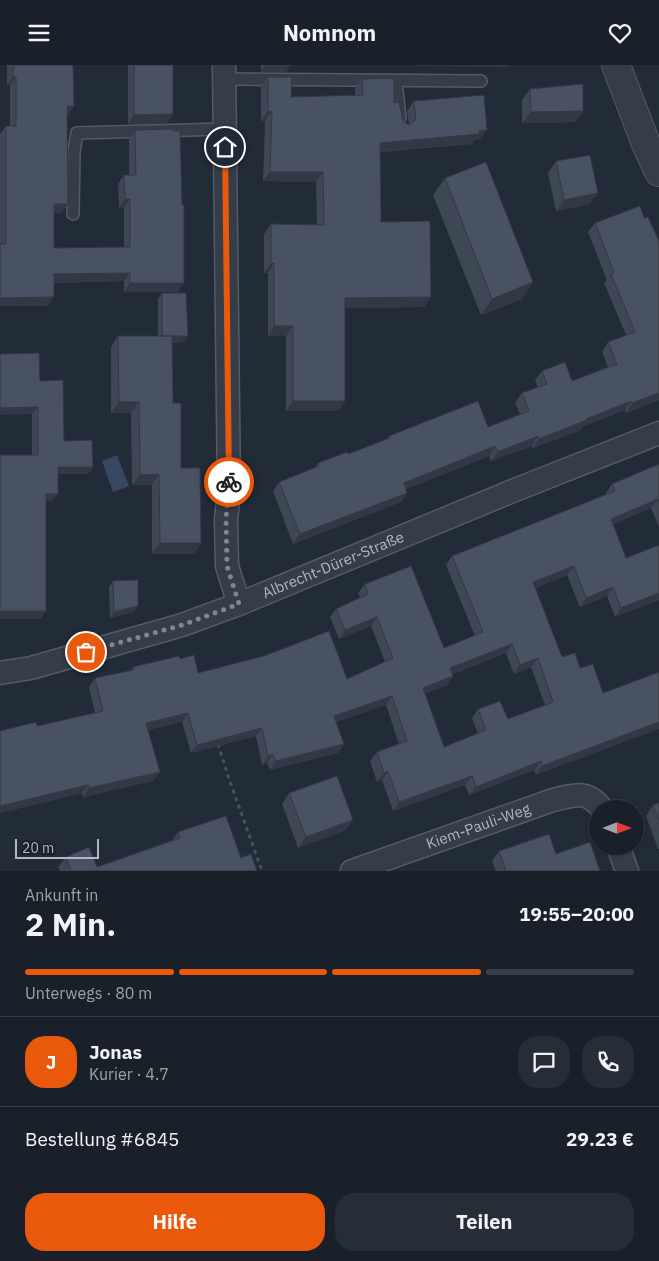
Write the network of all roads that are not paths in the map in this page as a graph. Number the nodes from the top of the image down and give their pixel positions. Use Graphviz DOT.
graph roads {
  1 [pos="616,65"];
  2 [pos="224,72"];
  3 [pos="396,81"];
  4 [pos="481,81"];
  5 [pos="402,127"];
  6 [pos="225,129"];
  7 [pos="659,172"];
  8 [pos="73,214"];
  9 [pos="659,433"];
  10 [pos="239,604"];
  11 [pos="0,673"];
  12 [pos="595,800"];
  13 [pos="621,855"];
  14 [pos="352,871"];
  15 [pos="627,871"];
  1 -- 7 [label="street"];
  2 -- 3 [label="lane"];
  2 -- 6 [label="street"];
  3 -- 4 [label="lane"];
  3 -- 5 [label="lane"];
  6 -- 8 [label="lane"];
  6 -- 10 [label="street"];
  9 -- 10 [label="street, Albrecht-Dürer-Straße"];
  10 -- 11 [label="street, Albrecht-Dürer-Straße"];
  12 -- 14 [label="street, Kiem-Pauli-Weg"];
  13 -- 15 [label="street"];
}
